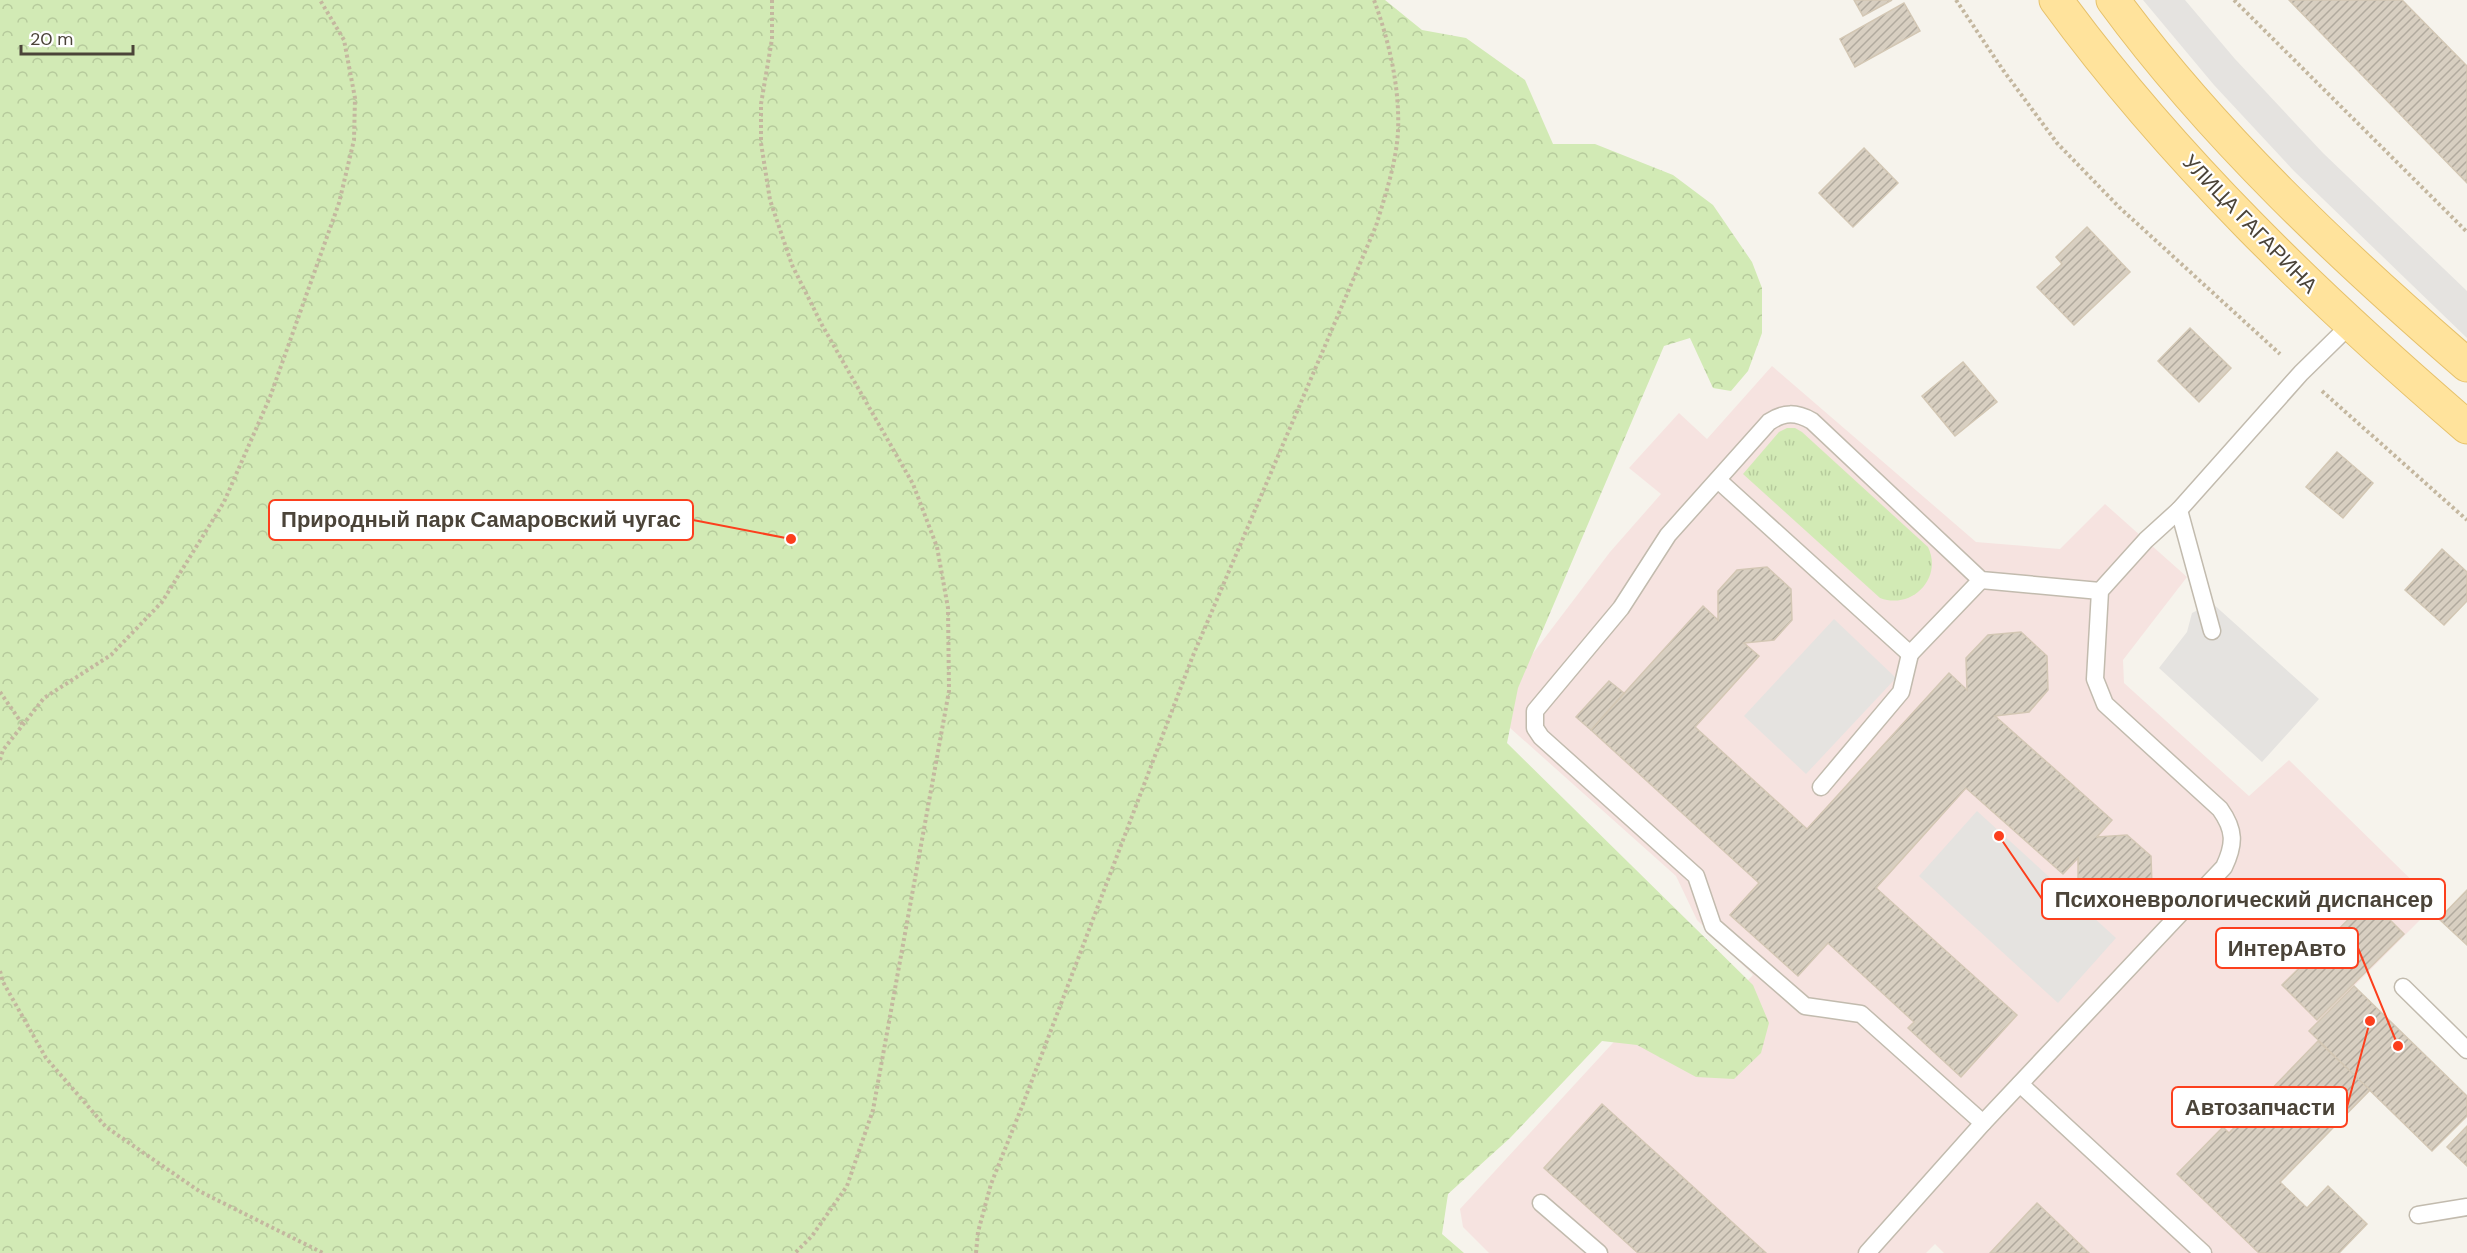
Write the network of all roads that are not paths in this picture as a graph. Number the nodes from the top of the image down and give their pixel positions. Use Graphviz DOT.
graph roads {
  1 [pos="2056,0"];
  2 [pos="2113,0"];
  3 [pos="2382,291"];
  4 [pos="2350,324"];
  5 [pos="2467,365"];
  6 [pos="2467,427"];
  7 [pos="1718,480"];
  8 [pos="2179,510"];
  9 [pos="1981,580"];
  10 [pos="2100,591"];
  11 [pos="2212,631"];
  12 [pos="1910,654"];
  13 [pos="1821,787"];
  14 [pos="2403,987"];
  15 [pos="2467,1050"];
  16 [pos="2020,1084"];
  17 [pos="1983,1123"];
  18 [pos="1541,1203"];
  19 [pos="2467,1207"];
  20 [pos="2418,1215"];
  21 [pos="1599,1253"];
  22 [pos="1867,1253"];
  23 [pos="2203,1253"];
  1 -- 4 [label="main road, УЛИЦА ГАГАРИНА"];
  2 -- 3 [label="main road"];
  3 -- 4 [label="main road"];
  3 -- 5 [label="main road"];
  4 -- 6 [label="main road, УЛИЦА ГАГАРИНА"];
  4 -- 8 [label="lane"];
  7 -- 9 [label="lane"];
  7 -- 12 [label="lane"];
  7 -- 17 [label="lane"];
  8 -- 10 [label="lane"];
  8 -- 11 [label="lane"];
  9 -- 10 [label="lane"];
  9 -- 12 [label="lane"];
  10 -- 16 [label="lane"];
  12 -- 13 [label="lane"];
  14 -- 15 [label="lane"];
  16 -- 17 [label="lane"];
  16 -- 23 [label="lane"];
  17 -- 22 [label="lane"];
  18 -- 21 [label="lane"];
  19 -- 20 [label="lane"];
}
